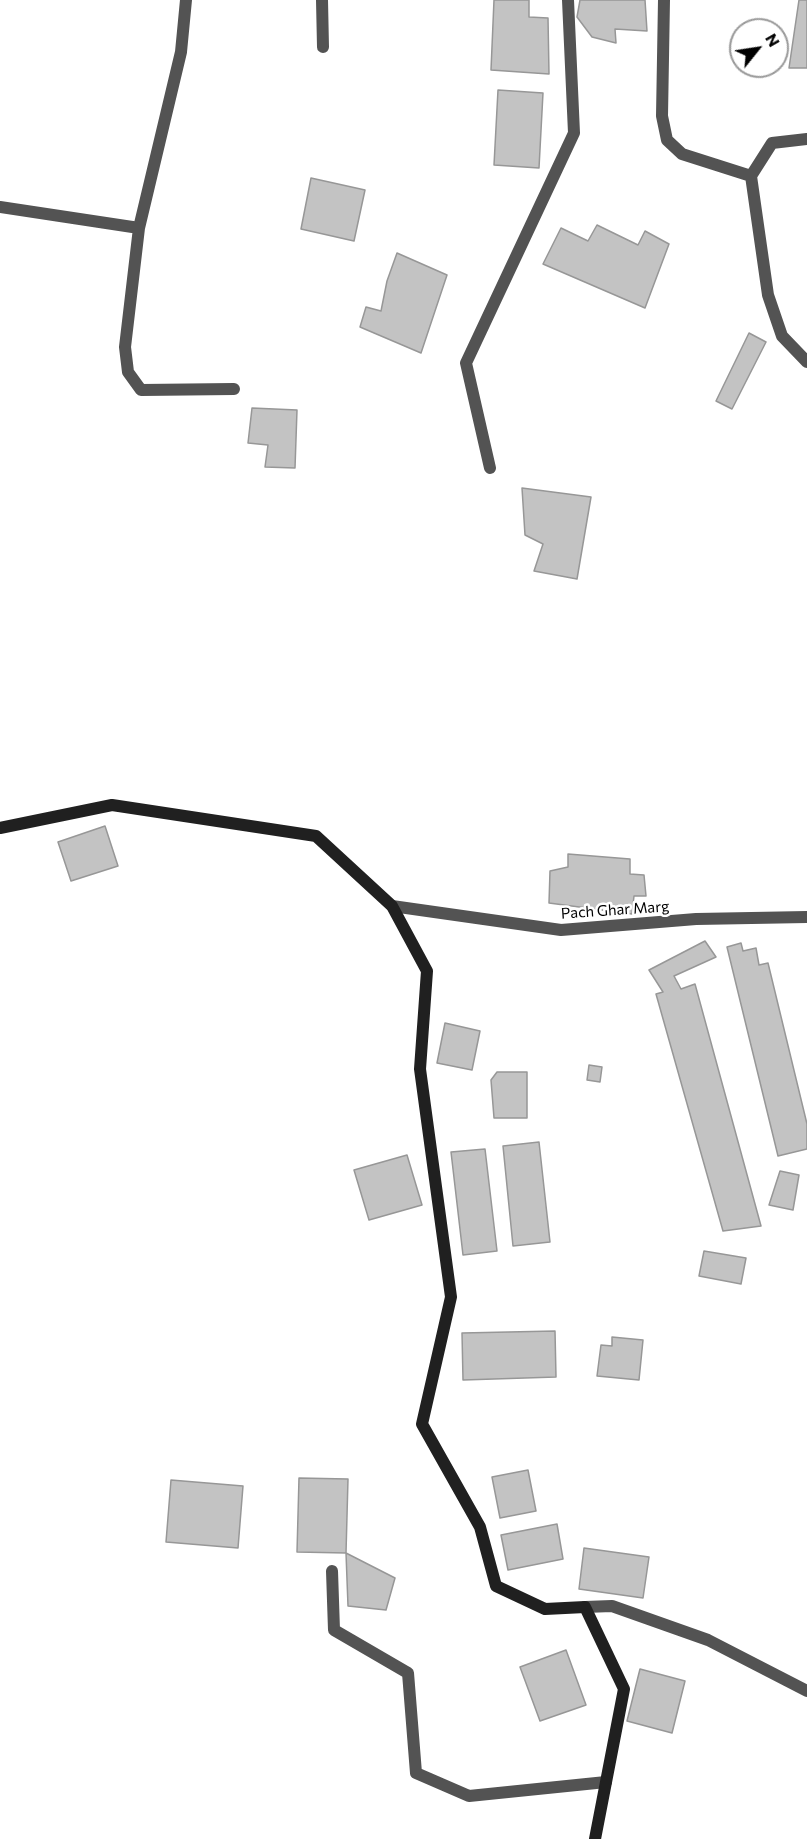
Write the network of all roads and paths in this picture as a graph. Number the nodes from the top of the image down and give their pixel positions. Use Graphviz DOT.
graph roads {
  1 [pos="186,0"];
  2 [pos="322,0"];
  3 [pos="568,0"];
  4 [pos="664,0"];
  5 [pos="323,46"];
  6 [pos="807,139"];
  7 [pos="751,176"];
  8 [pos="0,207"];
  9 [pos="139,228"];
  10 [pos="807,362"];
  11 [pos="234,389"];
  12 [pos="490,468"];
  13 [pos="0,828"];
  14 [pos="392,906"];
  15 [pos="807,917"];
  16 [pos="332,1571"];
  17 [pos="585,1607"];
  18 [pos="807,1691"];
  19 [pos="606,1782"];
  20 [pos="595,1839"];
  1 -- 9 [label="street"];
  2 -- 5 [label="street"];
  3 -- 12 [label="street"];
  4 -- 7 [label="street"];
  6 -- 7 [label="street"];
  7 -- 10 [label="street"];
  8 -- 9 [label="street"];
  9 -- 11 [label="street"];
  13 -- 14 [label="street"];
  14 -- 15 [label="street, Pach Ghar Marg"];
  14 -- 17 [label="street"];
  16 -- 19 [label="street"];
  17 -- 18 [label="street"];
  17 -- 19 [label="street"];
  19 -- 20 [label="street"];
}
